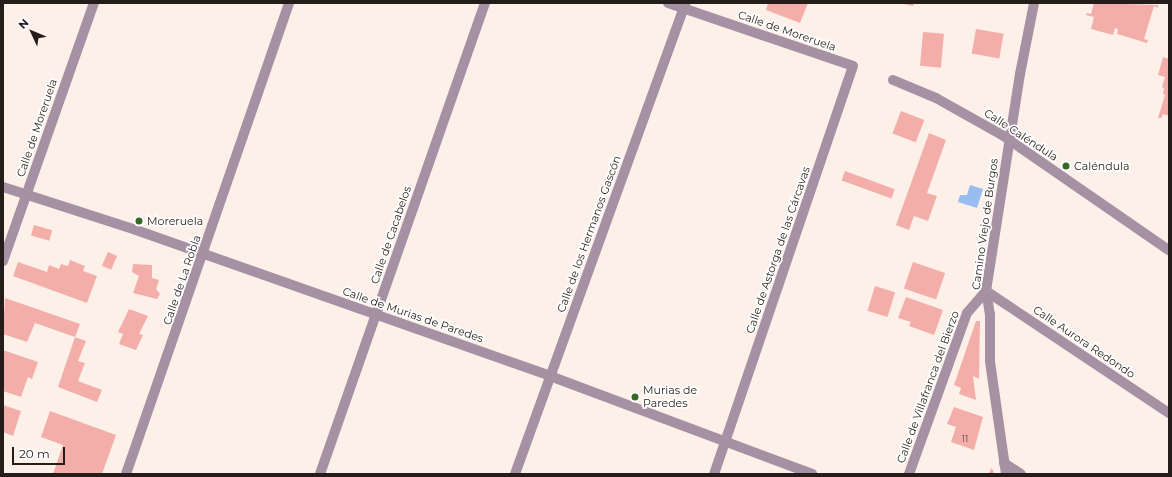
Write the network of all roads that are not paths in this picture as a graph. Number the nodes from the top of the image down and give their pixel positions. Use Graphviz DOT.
graph roads {
  1 [pos="94,3"];
  2 [pos="290,3"];
  3 [pos="485,3"];
  4 [pos="668,3"];
  5 [pos="1034,3"];
  6 [pos="684,6"];
  7 [pos="853,66"];
  8 [pos="893,80"];
  9 [pos="1009,141"];
  10 [pos="3,187"];
  11 [pos="26,195"];
  12 [pos="1169,250"];
  13 [pos="203,255"];
  14 [pos="3,261"];
  15 [pos="986,291"];
  16 [pos="376,315"];
  17 [pos="550,376"];
  18 [pos="1169,413"];
  19 [pos="725,442"];
  20 [pos="1004,463"];
  21 [pos="126,474"];
  22 [pos="320,474"];
  23 [pos="515,474"];
  24 [pos="714,474"];
  25 [pos="812,474"];
  26 [pos="909,474"];
  27 [pos="1006,474"];
  28 [pos="1021,474"];
  1 -- 11 [label="street, Calle de Moreruela"];
  2 -- 13 [label="street, Calle de La Robla"];
  3 -- 16 [label="street, Calle de Cacabelos"];
  4 -- 6 [label="street, Calle de Moreruela"];
  5 -- 9 [label="street, Camino Viejo de Burgos"];
  6 -- 7 [label="street, Calle de Moreruela"];
  6 -- 17 [label="street, Calle de los Hermanos Gascón"];
  7 -- 19 [label="street, Calle de Astorga de las Cárcavas"];
  8 -- 9 [label="street, Calle Caléndula"];
  9 -- 12 [label="street, Calle Caléndula"];
  9 -- 15 [label="street, Camino Viejo de Burgos"];
  10 -- 11 [label="street, Calle de Murias de Paredes"];
  11 -- 13 [label="street, Calle de Murias de Paredes"];
  11 -- 14 [label="street, Calle de Moreruela"];
  13 -- 16 [label="street, Calle de Murias de Paredes"];
  13 -- 21 [label="street, Calle de La Robla"];
  15 -- 18 [label="street, Calle Aurora Redondo"];
  15 -- 20 [label="street, Camino Viejo de Burgos"];
  15 -- 26 [label="street, Calle de Villafranca del Bierzo"];
  16 -- 17 [label="street, Calle de Murias de Paredes"];
  16 -- 22 [label="street, Calle de Cacabelos"];
  17 -- 19 [label="street, Calle de Murias de Paredes"];
  17 -- 23 [label="street, Calle de los Hermanos Gascón"];
  19 -- 24 [label="street, Calle de Astorga de las Cárcavas"];
  19 -- 25 [label="street, Calle de Murias de Paredes"];
  20 -- 27 [label="street, Camino Viejo de Burgos"];
  20 -- 28 [label="street"];
}
